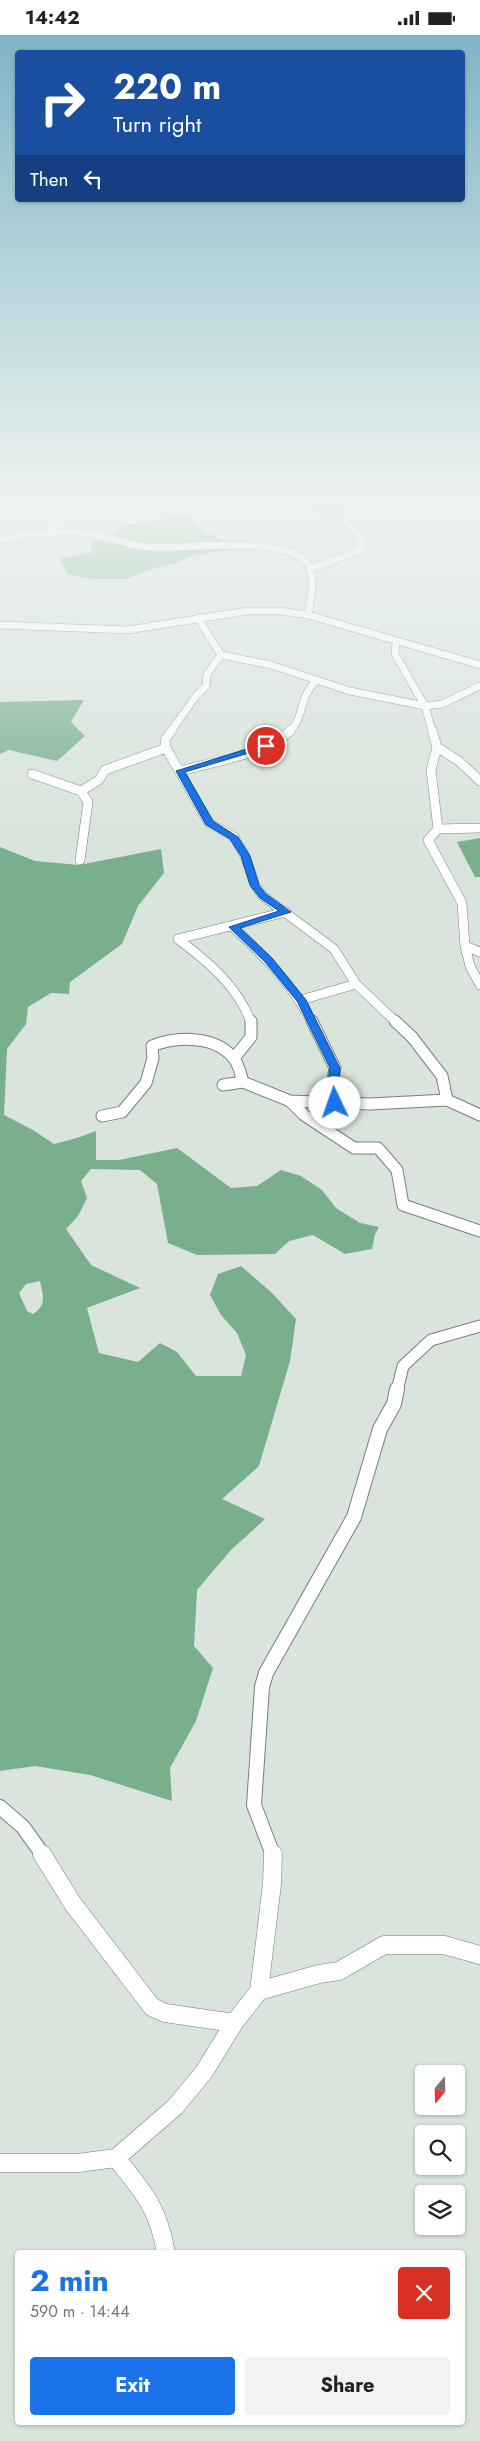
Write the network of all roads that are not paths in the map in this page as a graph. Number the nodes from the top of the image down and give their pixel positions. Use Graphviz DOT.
graph roads {
  1 [pos="245,611"];
  2 [pos="282,611"];
  3 [pos="308,611"];
  4 [pos="308,615"];
  5 [pos="198,618"];
  6 [pos="0,625"];
  7 [pos="396,641"];
  8 [pos="221,655"];
  9 [pos="480,665"];
  10 [pos="317,680"];
  11 [pos="480,686"];
  12 [pos="425,706"];
  13 [pos="437,747"];
  14 [pos="166,748"];
  15 [pos="480,769"];
  16 [pos="180,771"];
  17 [pos="471,771"];
  18 [pos="32,774"];
  19 [pos="480,781"];
  20 [pos="81,791"];
  21 [pos="480,828"];
  22 [pos="438,829"];
  23 [pos="80,860"];
  24 [pos="286,912"];
  25 [pos="233,927"];
  26 [pos="465,947"];
  27 [pos="480,953"];
  28 [pos="356,984"];
  29 [pos="480,985"];
  30 [pos="301,1000"];
  31 [pos="234,1058"];
  32 [pos="243,1082"];
  33 [pos="223,1085"];
  34 [pos="447,1100"];
  35 [pos="290,1101"];
  36 [pos="335,1103"];
  37 [pos="480,1115"];
  38 [pos="102,1116"];
  39 [pos="480,1231"];
  40 [pos="480,1326"];
  41 [pos="0,1807"];
  42 [pos="480,1955"];
  43 [pos="259,1991"];
  44 [pos="234,2023"];
  45 [pos="116,2158"];
  46 [pos="0,2163"];
  47 [pos="166,2250"];
  1 -- 5 [label="street"];
  2 -- 4 [label="street"];
  3 -- 4 [label="street"];
  4 -- 7 [label="street"];
  5 -- 6 [label="street"];
  5 -- 8 [label="street"];
  7 -- 9 [label="street"];
  7 -- 12 [label="street"];
  8 -- 10 [label="street"];
  8 -- 14 [label="street"];
  10 -- 12 [label="street"];
  10 -- 16 [label="street"];
  11 -- 12 [label="street"];
  12 -- 13 [label="street"];
  13 -- 17 [label="street"];
  13 -- 22 [label="street"];
  14 -- 16 [label="street"];
  14 -- 20 [label="street"];
  15 -- 17 [label="street"];
  16 -- 24 [label="street"];
  17 -- 19 [label="street"];
  18 -- 20 [label="street"];
  20 -- 23 [label="street"];
  21 -- 22 [label="street"];
  22 -- 26 [label="street"];
  24 -- 25 [label="street"];
  24 -- 28 [label="street"];
  25 -- 30 [label="street"];
  25 -- 31 [label="street"];
  26 -- 27 [label="street"];
  26 -- 29 [label="street"];
  28 -- 30 [label="street"];
  28 -- 34 [label="street"];
  30 -- 36 [label="street"];
  31 -- 32 [label="street"];
  31 -- 38 [label="street"];
  32 -- 33 [label="street"];
  32 -- 35 [label="street"];
  34 -- 36 [label="street"];
  34 -- 37 [label="street"];
  35 -- 36 [label="street"];
  35 -- 39 [label="street"];
  40 -- 43 [label="street"];
  41 -- 44 [label="street"];
  42 -- 43 [label="street"];
  43 -- 44 [label="street"];
  44 -- 45 [label="street"];
  45 -- 46 [label="street"];
  45 -- 47 [label="street"];
}
